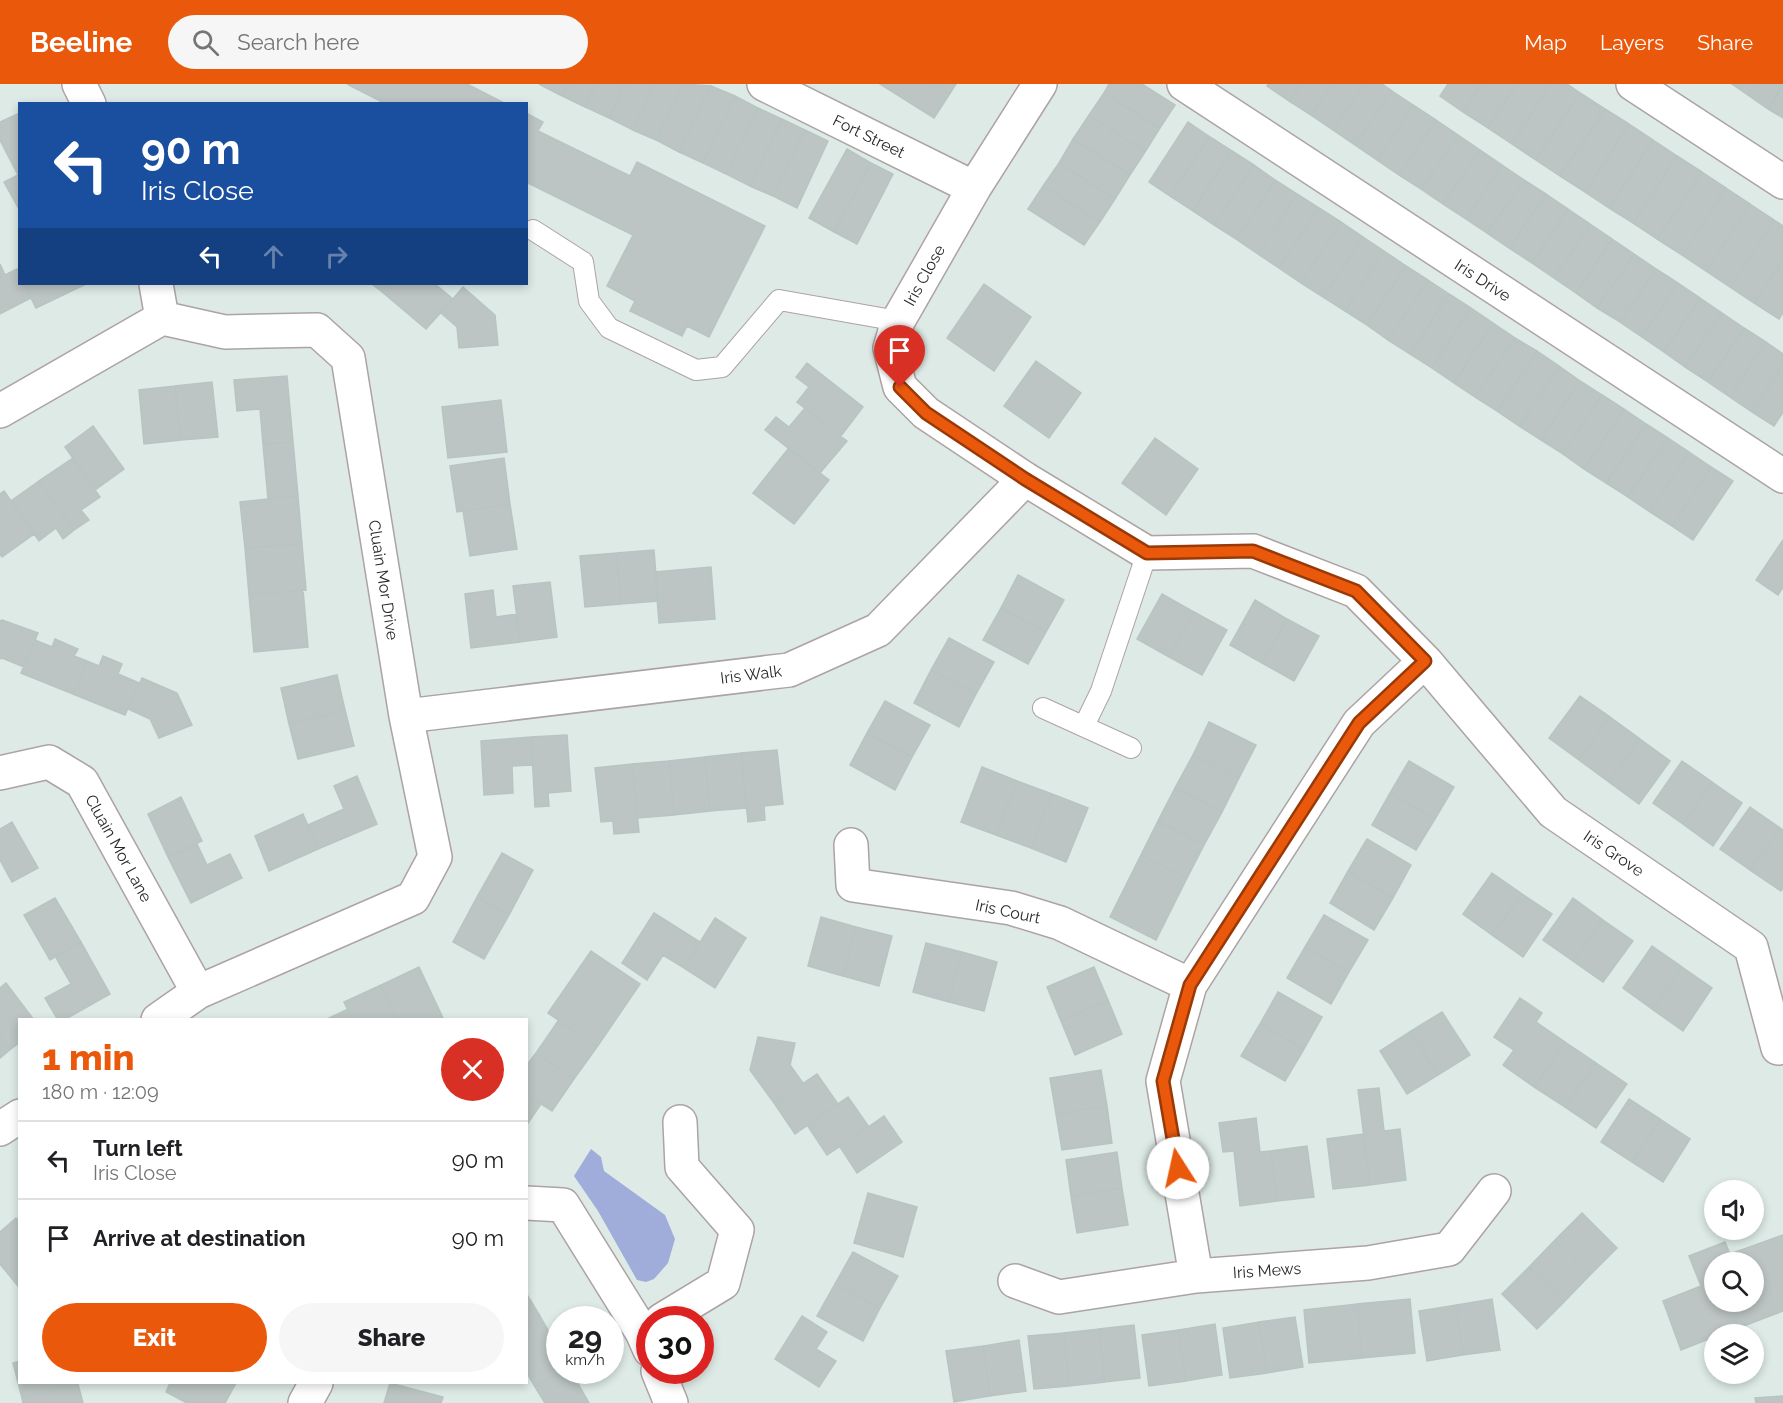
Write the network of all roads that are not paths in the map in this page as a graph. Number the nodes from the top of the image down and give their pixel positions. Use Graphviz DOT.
graph roads {
  1 [pos="79,84"];
  2 [pos="764,84"];
  3 [pos="1040,84"];
  4 [pos="1184,84"];
  5 [pos="1633,84"];
  6 [pos="88,102"];
  7 [pos="1783,182"];
  8 [pos="974,188"];
  9 [pos="533,230"];
  10 [pos="156,285"];
  11 [pos="162,318"];
  12 [pos="898,321"];
  13 [pos="0,411"];
  14 [pos="1783,476"];
  15 [pos="1025,479"];
  16 [pos="1147,553"];
  17 [pos="1425,661"];
  18 [pos="1043,708"];
  19 [pos="406,716"];
  20 [pos="1084,726"];
  21 [pos="1131,748"];
  22 [pos="0,773"];
  23 [pos="851,845"];
  24 [pos="1190,985"];
  25 [pos="198,992"];
  26 [pos="161,1018"];
  27 [pos="1778,1048"];
  28 [pos="18,1117"];
  29 [pos="680,1122"];
  30 [pos="0,1129"];
  31 [pos="1494,1191"];
  32 [pos="528,1203"];
  33 [pos="1196,1276"];
  34 [pos="1015,1281"];
  35 [pos="690,1306"];
  36 [pos="636,1311"];
  37 [pos="315,1384"];
  38 [pos="663,1384"];
  39 [pos="305,1403"];
  40 [pos="671,1403"];
  1 -- 6 [label="street"];
  2 -- 8 [label="street, Fort Street"];
  3 -- 8 [label="street, Iris Close"];
  4 -- 14 [label="street, Iris Drive"];
  5 -- 7 [label="street"];
  8 -- 12 [label="street, Iris Close"];
  9 -- 12 [label="lane"];
  10 -- 11 [label="street"];
  11 -- 13 [label="street"];
  11 -- 19 [label="street, Cluain Mor Drive"];
  12 -- 15 [label="street, Iris Close"];
  15 -- 16 [label="street, Iris Close"];
  15 -- 19 [label="street, Iris Walk"];
  16 -- 17 [label="street"];
  16 -- 20 [label="lane"];
  17 -- 24 [label="street"];
  17 -- 27 [label="street, Iris Grove"];
  18 -- 20 [label="lane"];
  19 -- 25 [label="street, Cluain Mor Drive"];
  20 -- 21 [label="lane"];
  22 -- 25 [label="street, Cluain Mor Lane"];
  23 -- 24 [label="street, Iris Court"];
  24 -- 33 [label="street"];
  25 -- 26 [label="street, Cluain Mor Drive"];
  28 -- 30 [label="street"];
  29 -- 35 [label="street"];
  31 -- 33 [label="street, Iris Mews"];
  32 -- 36 [label="street"];
  33 -- 34 [label="street, Iris Mews"];
  37 -- 39 [label="street"];
  38 -- 40 [label="street"];
}
